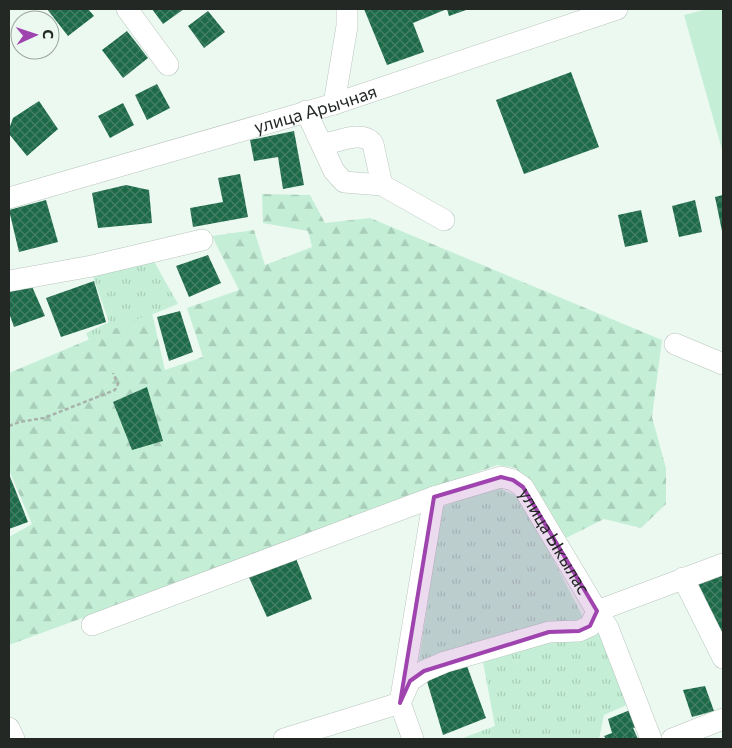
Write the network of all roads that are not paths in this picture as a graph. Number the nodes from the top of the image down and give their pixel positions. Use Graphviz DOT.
graph roads {
  1 [pos="127,9"];
  2 [pos="348,9"];
  3 [pos="617,9"];
  4 [pos="168,65"];
  5 [pos="334,104"];
  6 [pos="306,112"];
  7 [pos="322,145"];
  8 [pos="382,185"];
  9 [pos="9,198"];
  10 [pos="444,220"];
  11 [pos="202,240"];
  12 [pos="9,281"];
  13 [pos="675,344"];
  14 [pos="723,364"];
  15 [pos="434,497"];
  16 [pos="723,564"];
  17 [pos="683,578"];
  18 [pos="597,611"];
  19 [pos="92,624"];
  20 [pos="723,658"];
  21 [pos="400,703"];
  22 [pos="721,725"];
  23 [pos="9,728"];
  24 [pos="14,739"];
  25 [pos="284,739"];
  26 [pos="413,739"];
  27 [pos="651,739"];
  28 [pos="672,739"];
  1 -- 4 [label="street"];
  2 -- 5 [label="street"];
  3 -- 5 [label="street, улица Арычная"];
  5 -- 6 [label="street, улица Арычная"];
  6 -- 7 [label="street"];
  6 -- 9 [label="street, улица Арычная"];
  7 -- 8 [label="street"];
  7 -- 8 [label="street"];
  8 -- 10 [label="street"];
  11 -- 12 [label="street"];
  13 -- 14 [label="street"];
  15 -- 18 [label="street, улица Ыкылас"];
  15 -- 19 [label="street, улица Ыкылас"];
  15 -- 21 [label="street"];
  16 -- 17 [label="street, улица Ыкылас"];
  17 -- 18 [label="street, улица Ыкылас"];
  17 -- 20 [label="street"];
  18 -- 21 [label="street"];
  18 -- 27 [label="street"];
  21 -- 25 [label="street"];
  21 -- 26 [label="street"];
  22 -- 28 [label="street"];
  23 -- 24 [label="street"];
}
